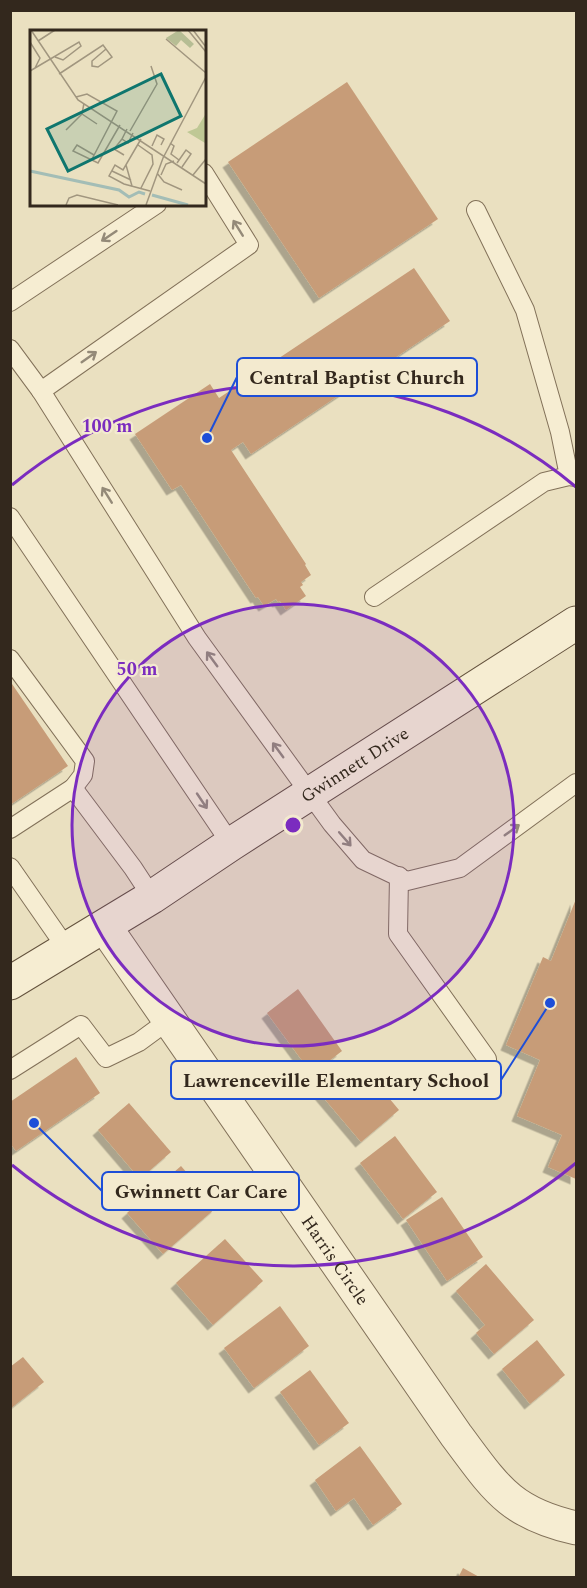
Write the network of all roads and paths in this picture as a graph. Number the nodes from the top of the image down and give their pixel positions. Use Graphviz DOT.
graph roads {
  1 [pos="206,176"];
  2 [pos="154,206"];
  3 [pos="476,210"];
  4 [pos="10,302"];
  5 [pos="10,349"];
  6 [pos="41,390"];
  7 [pos="573,477"];
  8 [pos="10,517"];
  9 [pos="374,597"];
  10 [pos="576,623"];
  11 [pos="10,659"];
  12 [pos="576,783"];
  13 [pos="73,788"];
  14 [pos="309,793"];
  15 [pos="10,829"];
  16 [pos="231,844"];
  17 [pos="10,867"];
  18 [pos="399,876"];
  19 [pos="152,897"];
  20 [pos="105,927"];
  21 [pos="67,949"];
  22 [pos="10,982"];
  23 [pos="169,1020"];
  24 [pos="487,1059"];
  25 [pos="10,1070"];
  26 [pos="576,1528"];
  6 -- 1 [label="lane, one-way"];
  2 -- 4 [label="lane, one-way"];
  3 -- 7 [label="lane"];
  5 -- 6 [label="lane"];
  14 -- 6 [label="lane, one-way"];
  7 -- 9 [label="lane"];
  8 -- 16 [label="lane, one-way"];
  10 -- 14 [label="street, Gwinnett Drive"];
  11 -- 13 [label="lane"];
  18 -- 12 [label="lane, one-way"];
  13 -- 15 [label="lane"];
  13 -- 19 [label="lane"];
  14 -- 16 [label="street, Gwinnett Drive"];
  14 -- 18 [label="lane, one-way"];
  16 -- 19 [label="street, Gwinnett Drive"];
  17 -- 21 [label="lane"];
  18 -- 24 [label="lane"];
  19 -- 20 [label="street, Gwinnett Drive"];
  20 -- 21 [label="street, Gwinnett Drive"];
  20 -- 23 [label="street, Harris Circle"];
  21 -- 22 [label="street, Gwinnett Drive"];
  23 -- 25 [label="lane"];
  23 -- 26 [label="street, Harris Circle"];
}
